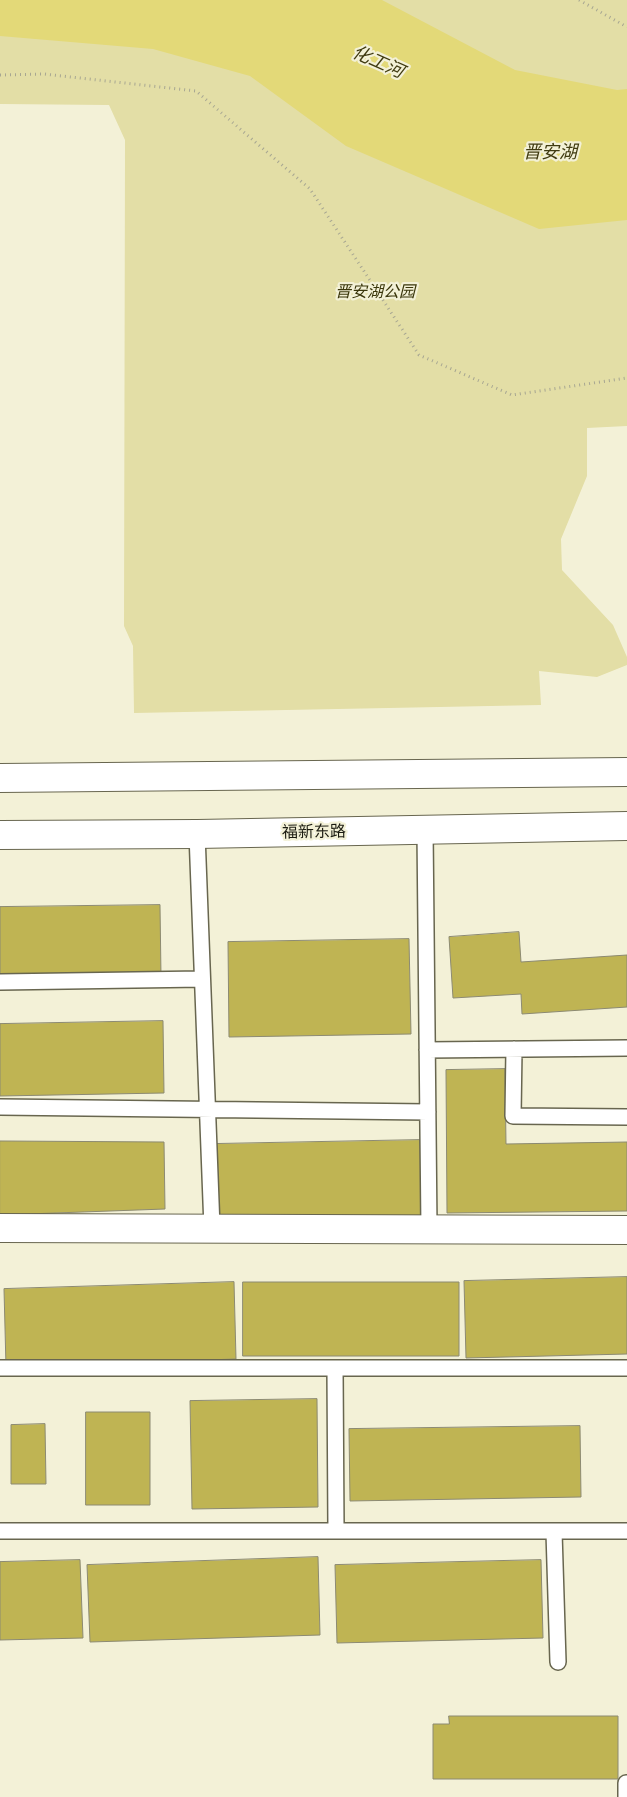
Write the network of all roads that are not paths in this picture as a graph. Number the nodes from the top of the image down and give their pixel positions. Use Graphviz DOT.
graph roads {
  1 [pos="627,772"];
  2 [pos="0,778"];
  3 [pos="627,826"];
  4 [pos="425,830"];
  5 [pos="197,834"];
  6 [pos="0,835"];
  7 [pos="202,979"];
  8 [pos="0,982"];
  9 [pos="627,1048"];
  10 [pos="514,1049"];
  11 [pos="427,1050"];
  12 [pos="0,1107"];
  13 [pos="207,1108"];
  14 [pos="428,1112"];
  15 [pos="627,1117"];
  16 [pos="0,1228"];
  17 [pos="212,1228"];
  18 [pos="429,1229"];
  19 [pos="627,1230"];
  20 [pos="0,1368"];
  21 [pos="336,1368"];
  22 [pos="627,1368"];
  23 [pos="0,1531"];
  24 [pos="336,1531"];
  25 [pos="554,1532"];
  26 [pos="627,1532"];
  27 [pos="558,1662"];
  1 -- 2 [label="main road"];
  3 -- 4 [label="main road, 福新东路"];
  4 -- 5 [label="main road, 福新东路"];
  4 -- 11 [label="lane"];
  5 -- 6 [label="main road, 福新东路"];
  5 -- 7 [label="lane"];
  7 -- 8 [label="lane"];
  7 -- 13 [label="lane"];
  9 -- 10 [label="lane"];
  10 -- 11 [label="lane"];
  10 -- 15 [label="lane"];
  11 -- 14 [label="lane"];
  12 -- 13 [label="lane"];
  13 -- 14 [label="lane"];
  13 -- 17 [label="lane"];
  14 -- 18 [label="lane"];
  16 -- 17 [label="main road"];
  17 -- 18 [label="main road"];
  18 -- 19 [label="main road"];
  20 -- 21 [label="lane"];
  21 -- 22 [label="lane"];
  21 -- 24 [label="lane"];
  23 -- 24 [label="lane"];
  24 -- 25 [label="lane"];
  25 -- 26 [label="lane"];
  25 -- 27 [label="lane"];
}
